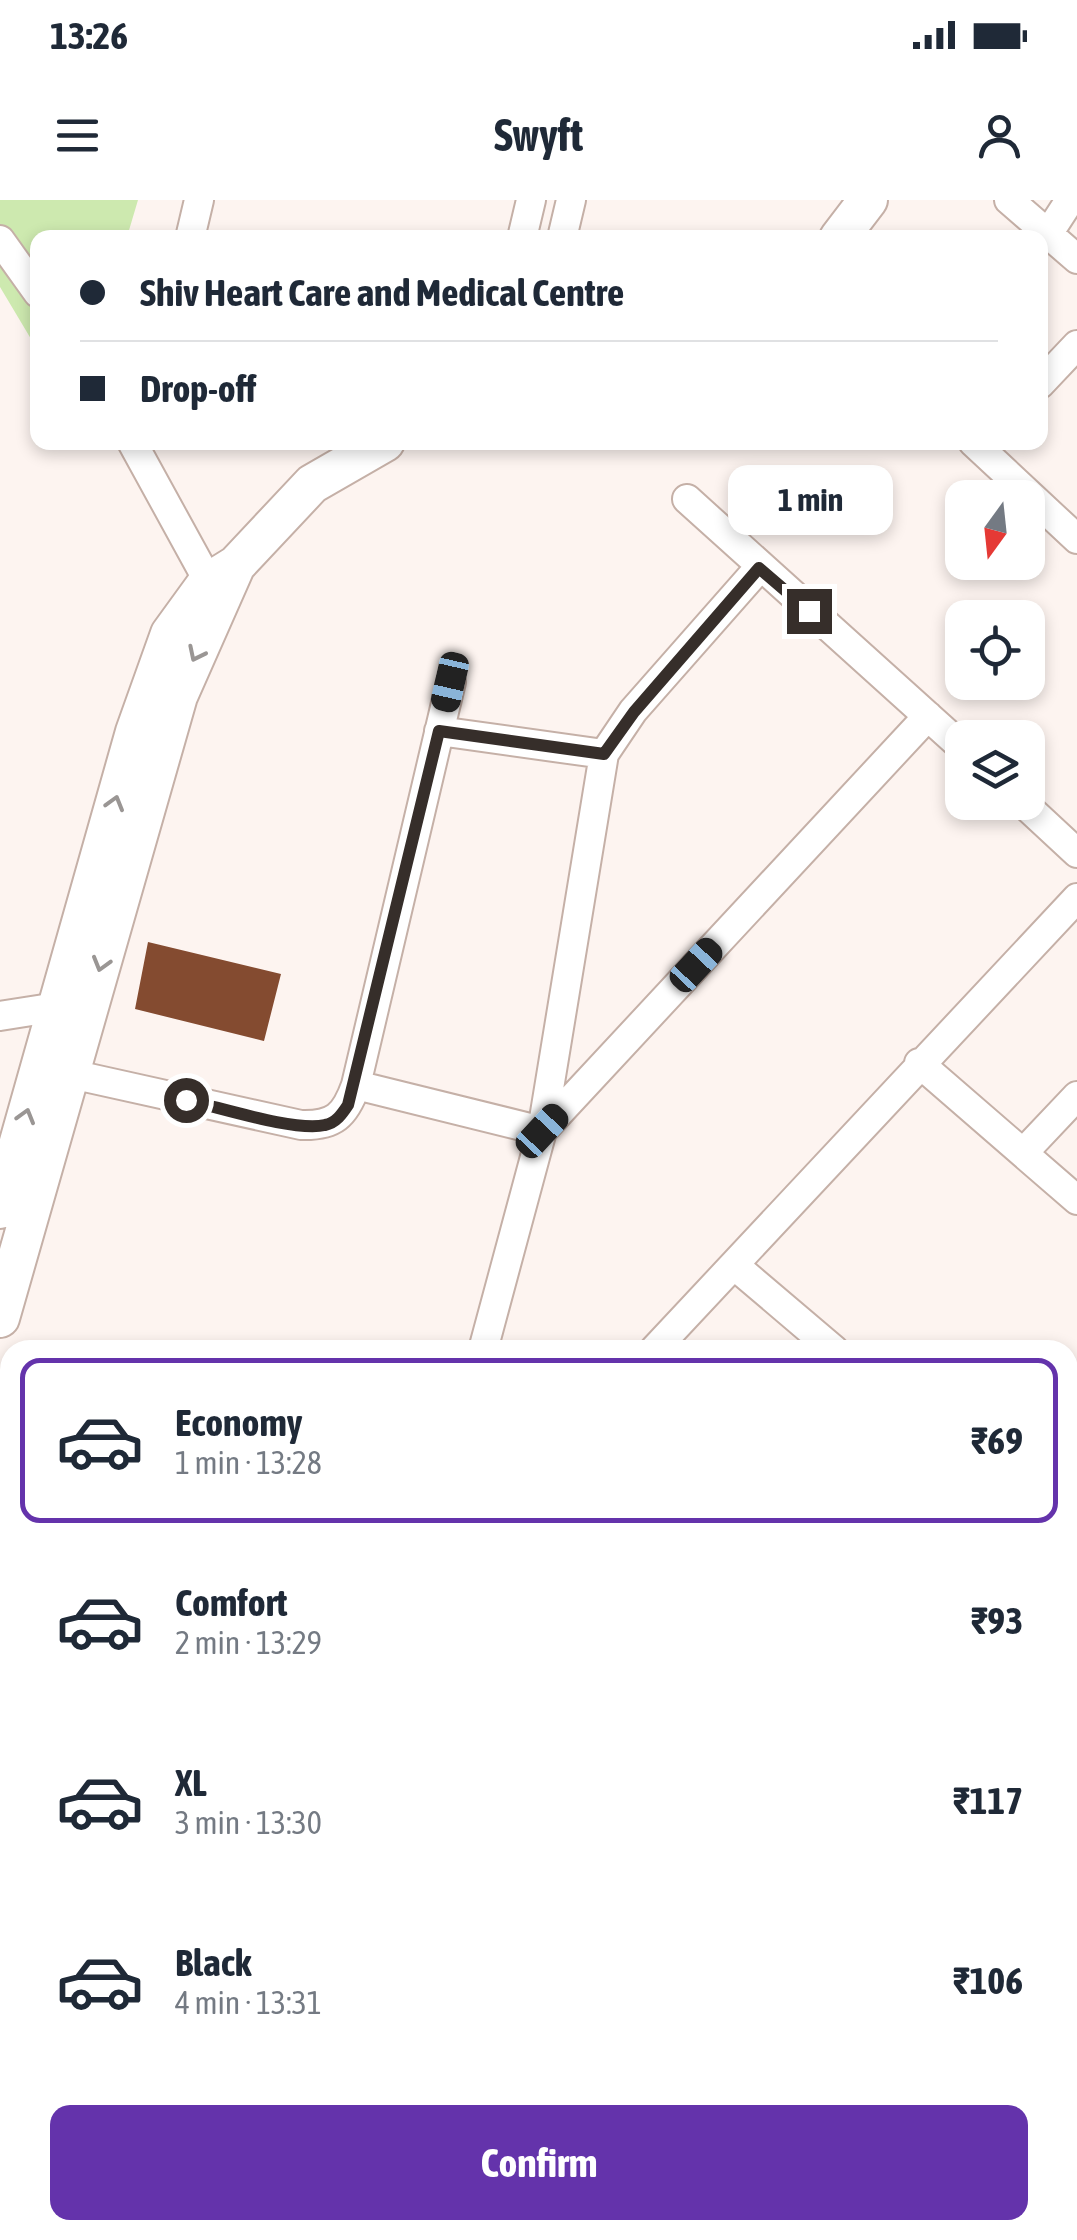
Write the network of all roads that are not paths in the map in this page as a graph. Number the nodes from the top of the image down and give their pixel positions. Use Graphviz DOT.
graph roads {
  1 [pos="199,200"];
  2 [pos="531,200"];
  3 [pos="572,200"];
  4 [pos="868,200"];
  5 [pos="1009,200"];
  6 [pos="1070,200"];
  7 [pos="192,230"];
  8 [pos="524,230"];
  9 [pos="564,230"];
  10 [pos="845,230"];
  11 [pos="1043,230"];
  12 [pos="1048,234"];
  13 [pos="0,240"];
  14 [pos="1077,259"];
  15 [pos="30,282"];
  16 [pos="1077,344"];
  17 [pos="1048,375"];
  18 [pos="138,450"];
  19 [pos="371,450"];
  20 [pos="985,450"];
  21 [pos="686,499"];
  22 [pos="1077,540"];
  23 [pos="759,568"];
  24 [pos="221,583"];
  25 [pos="450,682"];
  26 [pos="928,716"];
  27 [pos="439,731"];
  28 [pos="945,732"];
  29 [pos="604,754"];
  30 [pos="1041,820"];
  31 [pos="1077,853"];
  32 [pos="1077,898"];
  33 [pos="56,1007"];
  34 [pos="0,1016"];
  35 [pos="919,1063"];
  36 [pos="71,1074"];
  37 [pos="356,1085"];
  38 [pos="1077,1096"];
  39 [pos="542,1131"];
  40 [pos="1023,1153"];
  41 [pos="1077,1200"];
  42 [pos="0,1206"];
  43 [pos="11,1264"];
  44 [pos="734,1265"];
  45 [pos="0,1318"];
  46 [pos="486,1340"];
  47 [pos="663,1340"];
  48 [pos="822,1340"];
  1 -- 7 [label="street"];
  2 -- 8 [label="street"];
  3 -- 9 [label="street"];
  4 -- 10 [label="main road"];
  5 -- 11 [label="street"];
  6 -- 12 [label="street"];
  12 -- 14 [label="street"];
  13 -- 15 [label="street"];
  16 -- 17 [label="street"];
  18 -- 24 [label="street"];
  19 -- 24 [label="main road"];
  20 -- 22 [label="street"];
  21 -- 23 [label="street"];
  23 -- 26 [label="street"];
  23 -- 29 [label="street"];
  33 -- 24 [label="main road, one-way"];
  24 -- 36 [label="main road, one-way"];
  25 -- 27 [label="street"];
  26 -- 28 [label="street"];
  26 -- 39 [label="street"];
  27 -- 29 [label="street"];
  27 -- 37 [label="street"];
  29 -- 39 [label="street"];
  30 -- 31 [label="street"];
  32 -- 35 [label="street"];
  33 -- 34 [label="street"];
  42 -- 33 [label="main road, one-way"];
  35 -- 40 [label="street"];
  35 -- 44 [label="street"];
  36 -- 37 [label="street"];
  36 -- 43 [label="main road"];
  37 -- 39 [label="street"];
  38 -- 40 [label="street"];
  39 -- 46 [label="street"];
  40 -- 41 [label="street"];
  42 -- 43 [label="street"];
  43 -- 45 [label="main road"];
  44 -- 47 [label="street"];
  44 -- 48 [label="street"];
}
